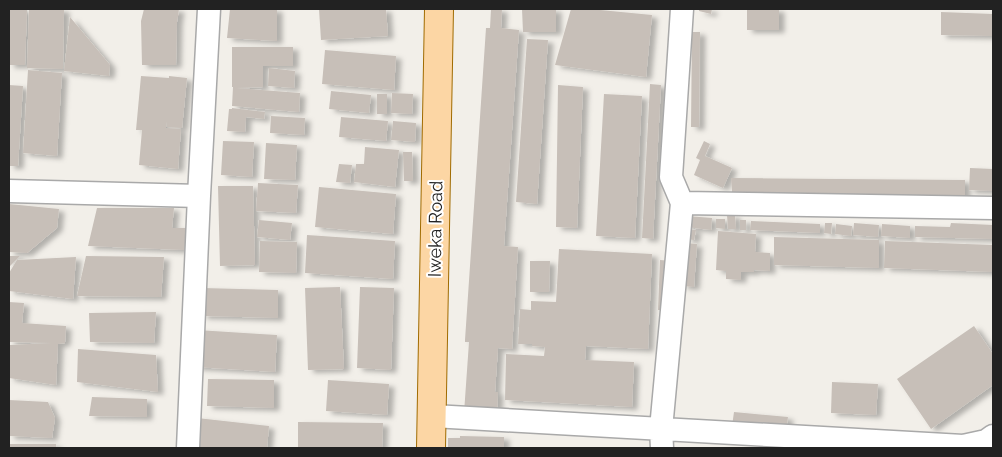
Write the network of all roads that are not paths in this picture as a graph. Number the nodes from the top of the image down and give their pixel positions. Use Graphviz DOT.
graph roads {
  1 [pos="210,9"];
  2 [pos="439,9"];
  3 [pos="682,9"];
  4 [pos="9,190"];
  5 [pos="199,196"];
  6 [pos="682,203"];
  7 [pos="993,208"];
  8 [pos="433,416"];
  9 [pos="993,436"];
  10 [pos="662,439"];
  11 [pos="188,448"];
  12 [pos="431,448"];
  1 -- 5 [label="street"];
  2 -- 8 [label="main road, Iweka Road"];
  3 -- 6 [label="street"];
  4 -- 5 [label="street"];
  5 -- 11 [label="street"];
  6 -- 7 [label="street"];
  6 -- 10 [label="street"];
  8 -- 10 [label="street"];
  8 -- 12 [label="main road, Iweka Road"];
  9 -- 10 [label="street"];
}
